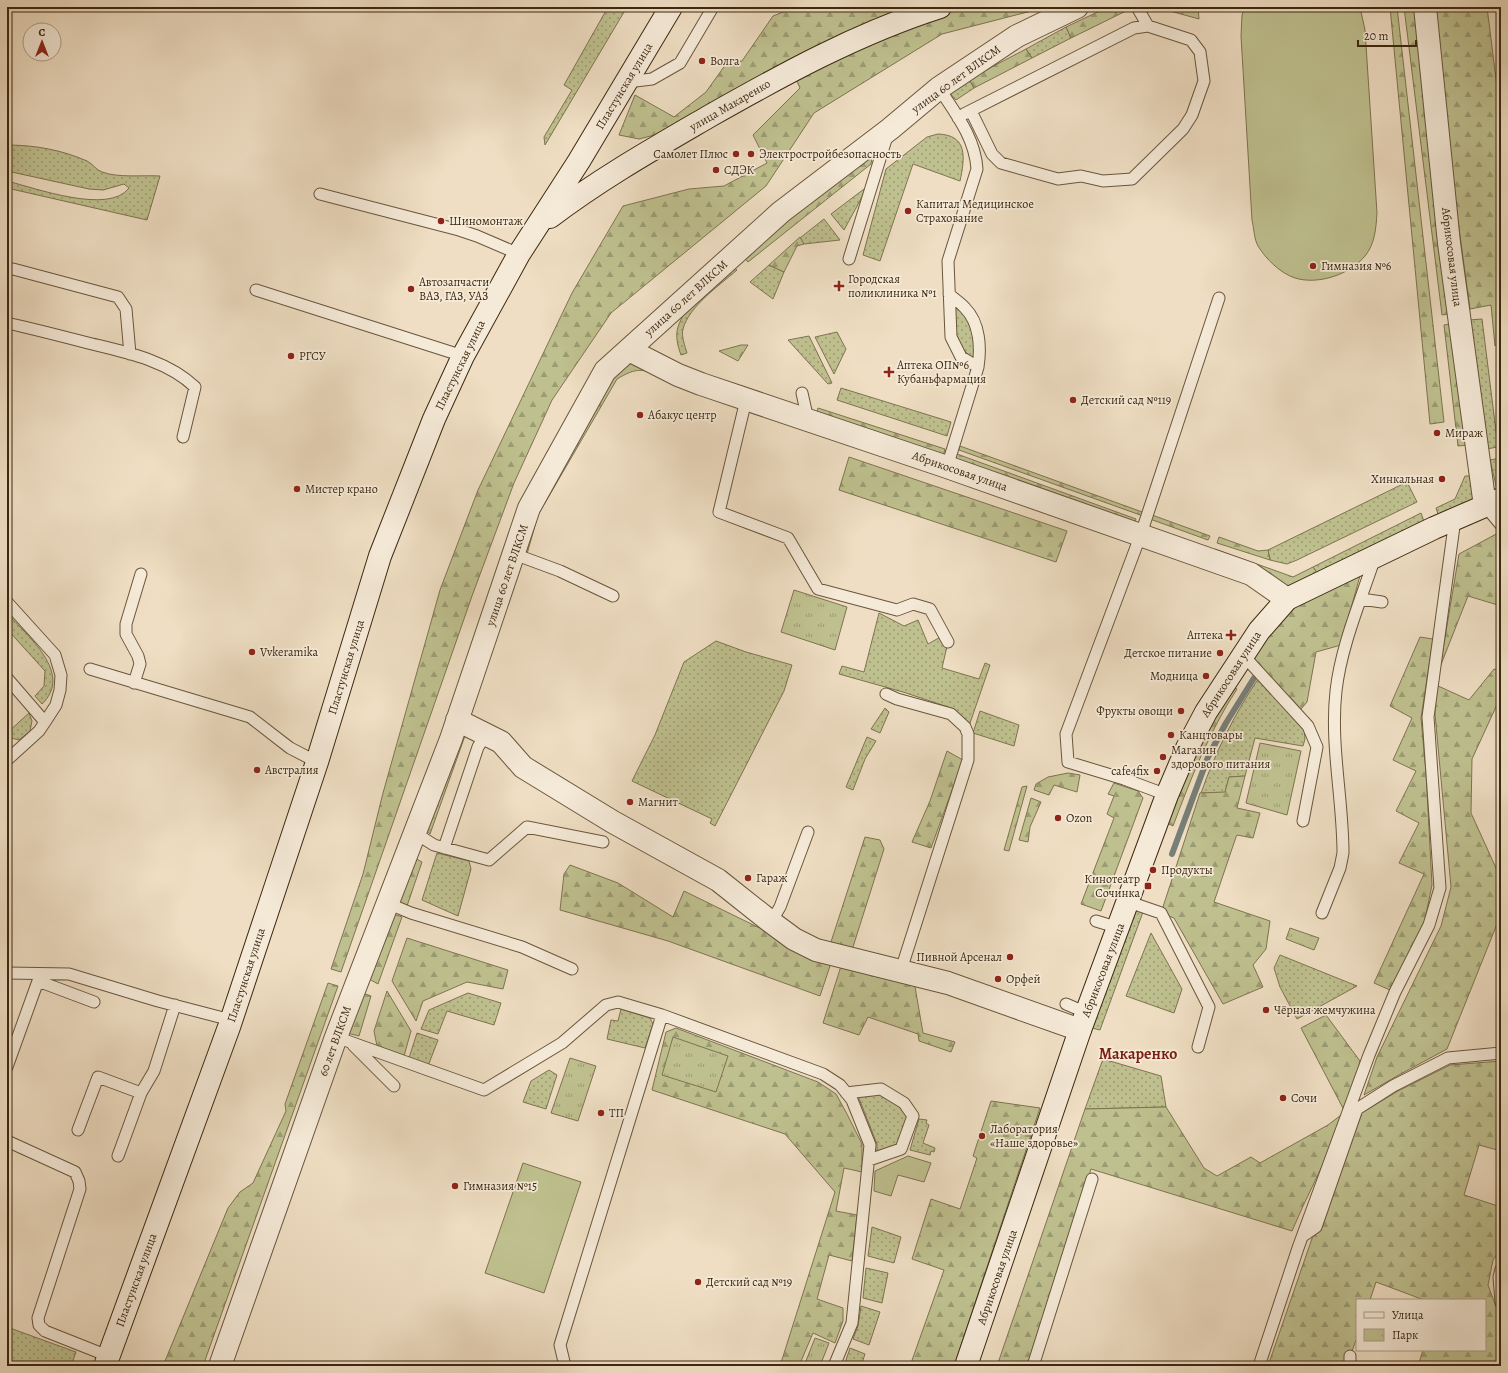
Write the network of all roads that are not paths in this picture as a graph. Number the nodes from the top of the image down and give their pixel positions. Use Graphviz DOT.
graph roads {
  1 [pos="671,7"];
  2 [pos="713,7"];
  3 [pos="940,7"];
  4 [pos="1077,7"];
  5 [pos="1138,7"];
  6 [pos="1425,7"];
  7 [pos="1148,26"];
  8 [pos="627,82"];
  9 [pos="939,88"];
  10 [pos="971,111"];
  11 [pos="958,118"];
  12 [pos="890,129"];
  13 [pos="320,194"];
  14 [pos="535,228"];
  15 [pos="519,254"];
  16 [pos="850,259"];
  17 [pos="13,269"];
  18 [pos="256,290"];
  19 [pos="949,294"];
  20 [pos="1219,298"];
  21 [pos="7,323"];
  22 [pos="629,350"];
  23 [pos="130,354"];
  24 [pos="462,356"];
  25 [pos="978,367"];
  26 [pos="802,393"];
  27 [pos="746,400"];
  28 [pos="808,420"];
  29 [pos="183,437"];
  30 [pos="947,467"];
  31 [pos="1493,502"];
  32 [pos="1455,518"];
  33 [pos="1501,525"];
  34 [pos="1141,534"];
  35 [pos="514,554"];
  36 [pos="1375,556"];
  37 [pos="141,574"];
  38 [pos="613,596"];
  39 [pos="1287,599"];
  40 [pos="1361,599"];
  41 [pos="7,602"];
  42 [pos="1382,602"];
  43 [pos="948,642"];
  44 [pos="1243,655"];
  45 [pos="90,669"];
  46 [pos="7,678"];
  47 [pos="134,683"];
  48 [pos="886,694"];
  49 [pos="457,720"];
  50 [pos="45,722"];
  51 [pos="486,734"];
  52 [pos="8,756"];
  53 [pos="317,762"];
  54 [pos="1167,795"];
  55 [pos="1303,821"];
  56 [pos="808,832"];
  57 [pos="414,833"];
  58 [pos="603,842"];
  59 [pos="444,848"];
  60 [pos="1129,902"];
  61 [pos="387,903"];
  62 [pos="1322,912"];
  63 [pos="771,922"];
  64 [pos="1096,922"];
  65 [pos="1119,928"];
  66 [pos="572,969"];
  67 [pos="901,970"];
  68 [pos="7,973"];
  69 [pos="94,1002"];
  70 [pos="1066,1004"];
  71 [pos="175,1005"];
  72 [pos="662,1015"];
  73 [pos="231,1020"];
  74 [pos="1084,1021"];
  75 [pos="343,1039"];
  76 [pos="1198,1047"];
  77 [pos="1501,1053"];
  78 [pos="7,1067"];
  79 [pos="394,1086"];
  80 [pos="141,1093"];
  81 [pos="846,1093"];
  82 [pos="78,1130"];
  83 [pos="7,1143"];
  84 [pos="118,1156"];
  85 [pos="869,1160"];
  86 [pos="1092,1179"];
  87 [pos="1303,1236"];
  88 [pos="1501,1269"];
  89 [pos="1501,1302"];
  90 [pos="107,1361"];
  91 [pos="220,1366"];
  92 [pos="565,1366"];
  93 [pos="834,1366"];
  94 [pos="966,1366"];
  95 [pos="1033,1366"];
  96 [pos="1259,1366"];
  1 -- 8 [label="street, Пластунская улица"];
  2 -- 8 [label="lane"];
  3 -- 14 [label="street, улица Макаренко"];
  4 -- 9 [label="street, улица 60 лет ВЛКСМ"];
  5 -- 7 [label="lane"];
  6 -- 31 [label="street, Абрикосовая улица"];
  7 -- 10 [label="lane"];
  7 -- 10 [label="lane"];
  8 -- 14 [label="street, Пластунская улица"];
  9 -- 11 [label="lane"];
  9 -- 12 [label="street, улица 60 лет ВЛКСМ"];
  10 -- 11 [label="lane"];
  11 -- 19 [label="lane"];
  12 -- 16 [label="lane"];
  12 -- 22 [label="street, улица 60 лет ВЛКСМ"];
  13 -- 15 [label="lane"];
  14 -- 15 [label="street, Пластунская улица"];
  15 -- 24 [label="street, Пластунская улица"];
  17 -- 23 [label="lane"];
  18 -- 24 [label="lane"];
  19 -- 25 [label="lane"];
  19 -- 25 [label="lane"];
  20 -- 34 [label="lane"];
  21 -- 23 [label="lane"];
  22 -- 27 [label="street, Абрикосовая улица"];
  22 -- 35 [label="street, улица 60 лет ВЛКСМ"];
  23 -- 29 [label="lane"];
  24 -- 53 [label="street, Пластунская улица"];
  25 -- 30 [label="lane"];
  26 -- 28 [label="lane"];
  27 -- 28 [label="street, Абрикосовая улица"];
  27 -- 43 [label="lane"];
  28 -- 30 [label="street, Абрикосовая улица"];
  30 -- 34 [label="street, Абрикосовая улица"];
  31 -- 32 [label="street, Абрикосовая улица"];
  31 -- 33 [label="lane"];
  32 -- 36 [label="street, Абрикосовая улица"];
  32 -- 87 [label="lane"];
  34 -- 39 [label="street, Абрикосовая улица"];
  34 -- 54 [label="lane"];
  35 -- 38 [label="lane"];
  35 -- 49 [label="street, улица 60 лет ВЛКСМ"];
  36 -- 39 [label="street, Абрикосовая улица"];
  36 -- 40 [label="lane"];
  37 -- 47 [label="lane"];
  39 -- 44 [label="street, Абрикосовая улица"];
  40 -- 42 [label="lane"];
  40 -- 62 [label="lane"];
  41 -- 50 [label="lane"];
  44 -- 54 [label="street, Абрикосовая улица"];
  44 -- 55 [label="lane"];
  45 -- 47 [label="lane"];
  46 -- 50 [label="lane"];
  47 -- 53 [label="lane"];
  48 -- 67 [label="lane"];
  49 -- 51 [label="street"];
  49 -- 57 [label="street, 60 лет ВЛКСМ"];
  50 -- 52 [label="lane"];
  51 -- 59 [label="lane"];
  51 -- 63 [label="street"];
  53 -- 73 [label="street, Пластунская улица"];
  54 -- 60 [label="street, Абрикосовая улица"];
  56 -- 63 [label="lane"];
  57 -- 59 [label="lane"];
  57 -- 61 [label="street, 60 лет ВЛКСМ"];
  58 -- 59 [label="lane"];
  60 -- 65 [label="street, Абрикосовая улица"];
  60 -- 76 [label="lane"];
  61 -- 66 [label="lane"];
  61 -- 75 [label="street, 60 лет ВЛКСМ"];
  63 -- 67 [label="street"];
  64 -- 65 [label="lane"];
  65 -- 74 [label="street, Абрикосовая улица"];
  67 -- 74 [label="street"];
  68 -- 71 [label="lane"];
  69 -- 78 [label="lane"];
  70 -- 74 [label="lane"];
  71 -- 73 [label="lane"];
  71 -- 80 [label="lane"];
  72 -- 75 [label="lane"];
  72 -- 81 [label="lane"];
  72 -- 92 [label="lane"];
  73 -- 90 [label="street, Пластунская улица"];
  74 -- 94 [label="street, Абрикосовая улица"];
  75 -- 79 [label="lane"];
  75 -- 91 [label="street, 60 лет ВЛКСМ"];
  77 -- 87 [label="lane"];
  80 -- 82 [label="lane"];
  80 -- 84 [label="lane"];
  81 -- 85 [label="lane"];
  81 -- 85 [label="lane"];
  83 -- 90 [label="lane"];
  85 -- 93 [label="lane"];
  86 -- 95 [label="lane"];
  87 -- 96 [label="lane"];
  88 -- 89 [label="lane"];
}
